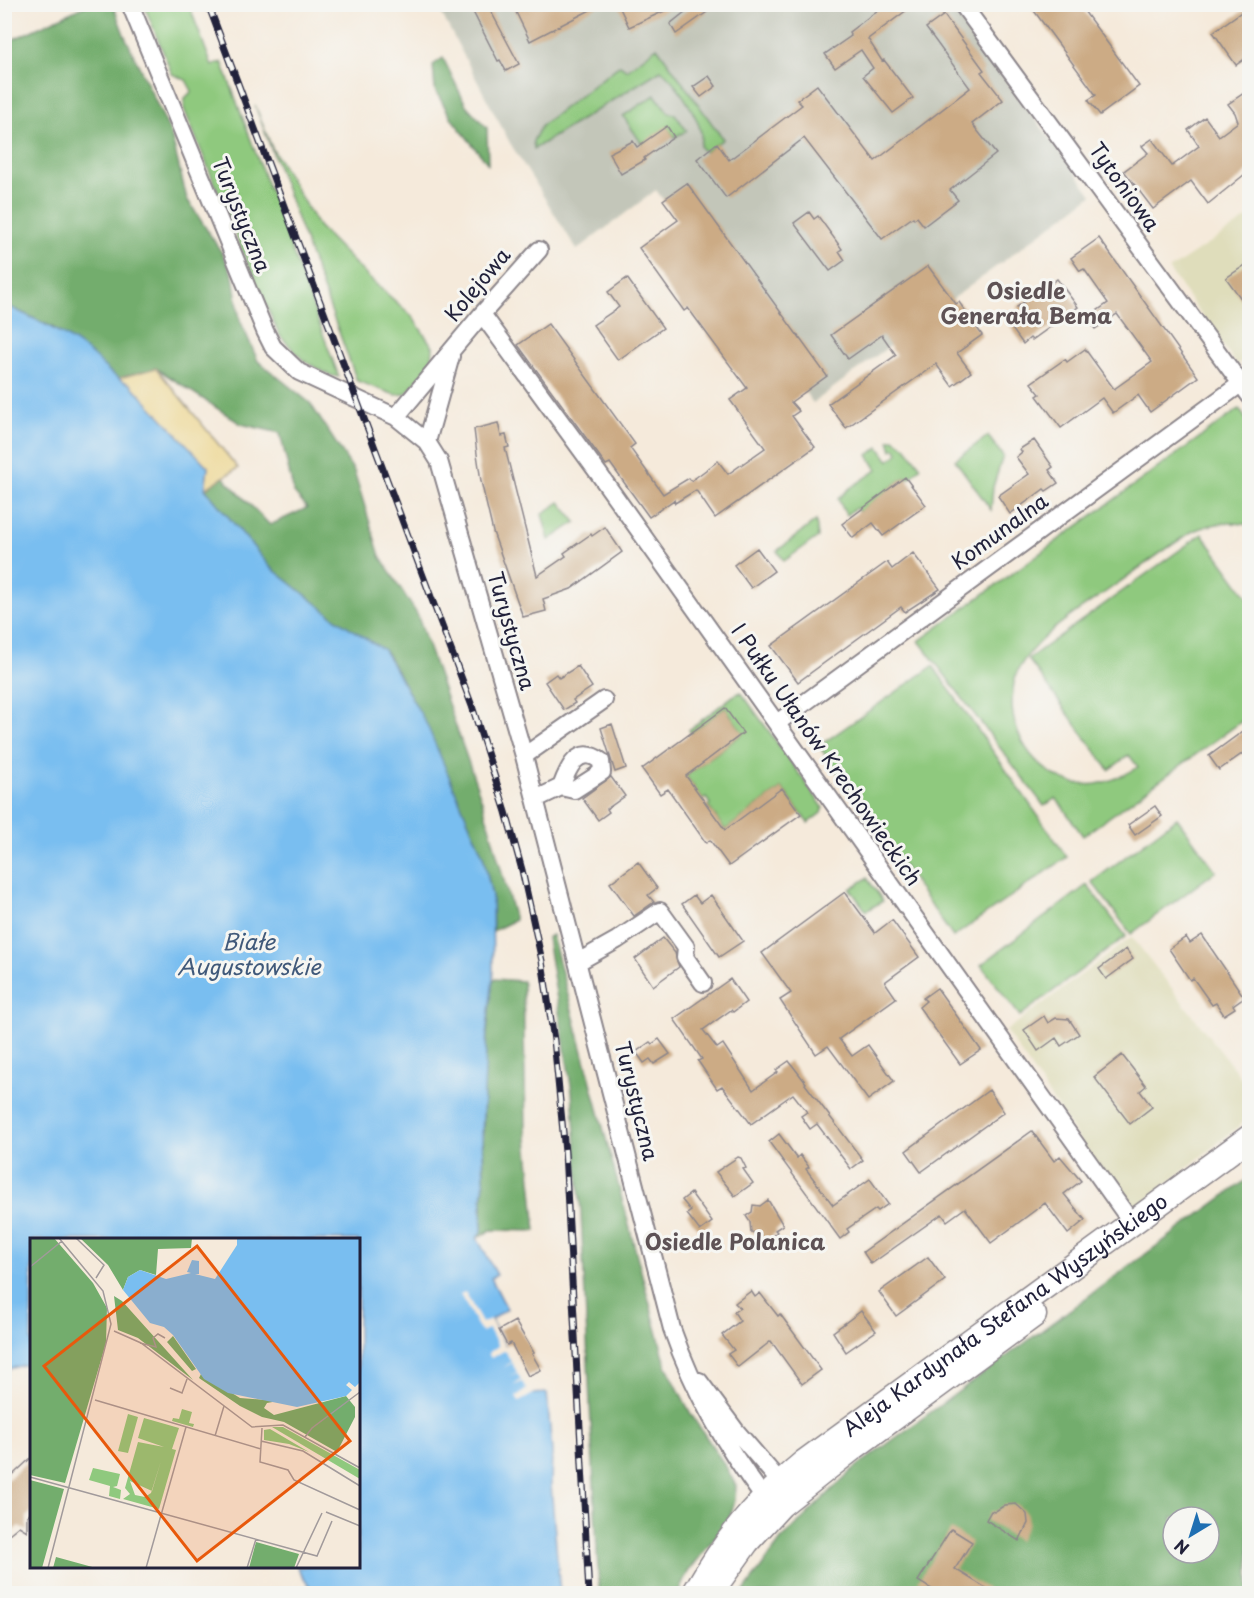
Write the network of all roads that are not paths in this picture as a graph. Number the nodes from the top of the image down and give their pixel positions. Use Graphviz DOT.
graph roads {
  1 [pos="130,4"];
  2 [pos="962,4"];
  3 [pos="538,250"];
  4 [pos="482,314"];
  5 [pos="452,351"];
  6 [pos="1247,386"];
  7 [pos="396,417"];
  8 [pos="427,442"];
  9 [pos="604,700"];
  10 [pos="777,723"];
  11 [pos="524,756"];
  12 [pos="561,787"];
  13 [pos="536,799"];
  14 [pos="578,962"];
  15 [pos="703,983"];
  16 [pos="1250,1137"];
  17 [pos="1250,1158"];
  18 [pos="1136,1229"];
  19 [pos="688,1370"];
  20 [pos="775,1495"];
  21 [pos="694,1593"];
  22 [pos="711,1593"];
  1 -- 7 [label="street, Turystyczna"];
  2 -- 6 [label="street, Tytoniowa"];
  3 -- 4 [label="street, Kolejowa"];
  4 -- 5 [label="street, Kolejowa"];
  4 -- 10 [label="street, I Pułku Ułanów Krechowieckich"];
  5 -- 7 [label="street, Kolejowa"];
  5 -- 8 [label="street, Kolejowa"];
  6 -- 10 [label="street, Komunalna"];
  7 -- 8 [label="street, Turystyczna"];
  8 -- 11 [label="street, Turystyczna"];
  9 -- 11 [label="street"];
  10 -- 18 [label="street, I Pułku Ułanów Krechowieckich"];
  11 -- 13 [label="street, Turystyczna"];
  12 -- 13 [label="street"];
  13 -- 14 [label="street, Turystyczna"];
  14 -- 15 [label="street"];
  14 -- 19 [label="street, Turystyczna"];
  16 -- 18 [label="main road, Aleja Kardynała Stefana Wyszyńskiego"];
  17 -- 18 [label="main road, Aleja Kardynała Stefana Wyszyńskiego"];
  18 -- 20 [label="main road, Aleja Kardynała Stefana Wyszyńskiego"];
  19 -- 20 [label="street, Turystyczna"];
  19 -- 20 [label="street, Turystyczna"];
  20 -- 21 [label="main road"];
  20 -- 22 [label="main road"];
}
